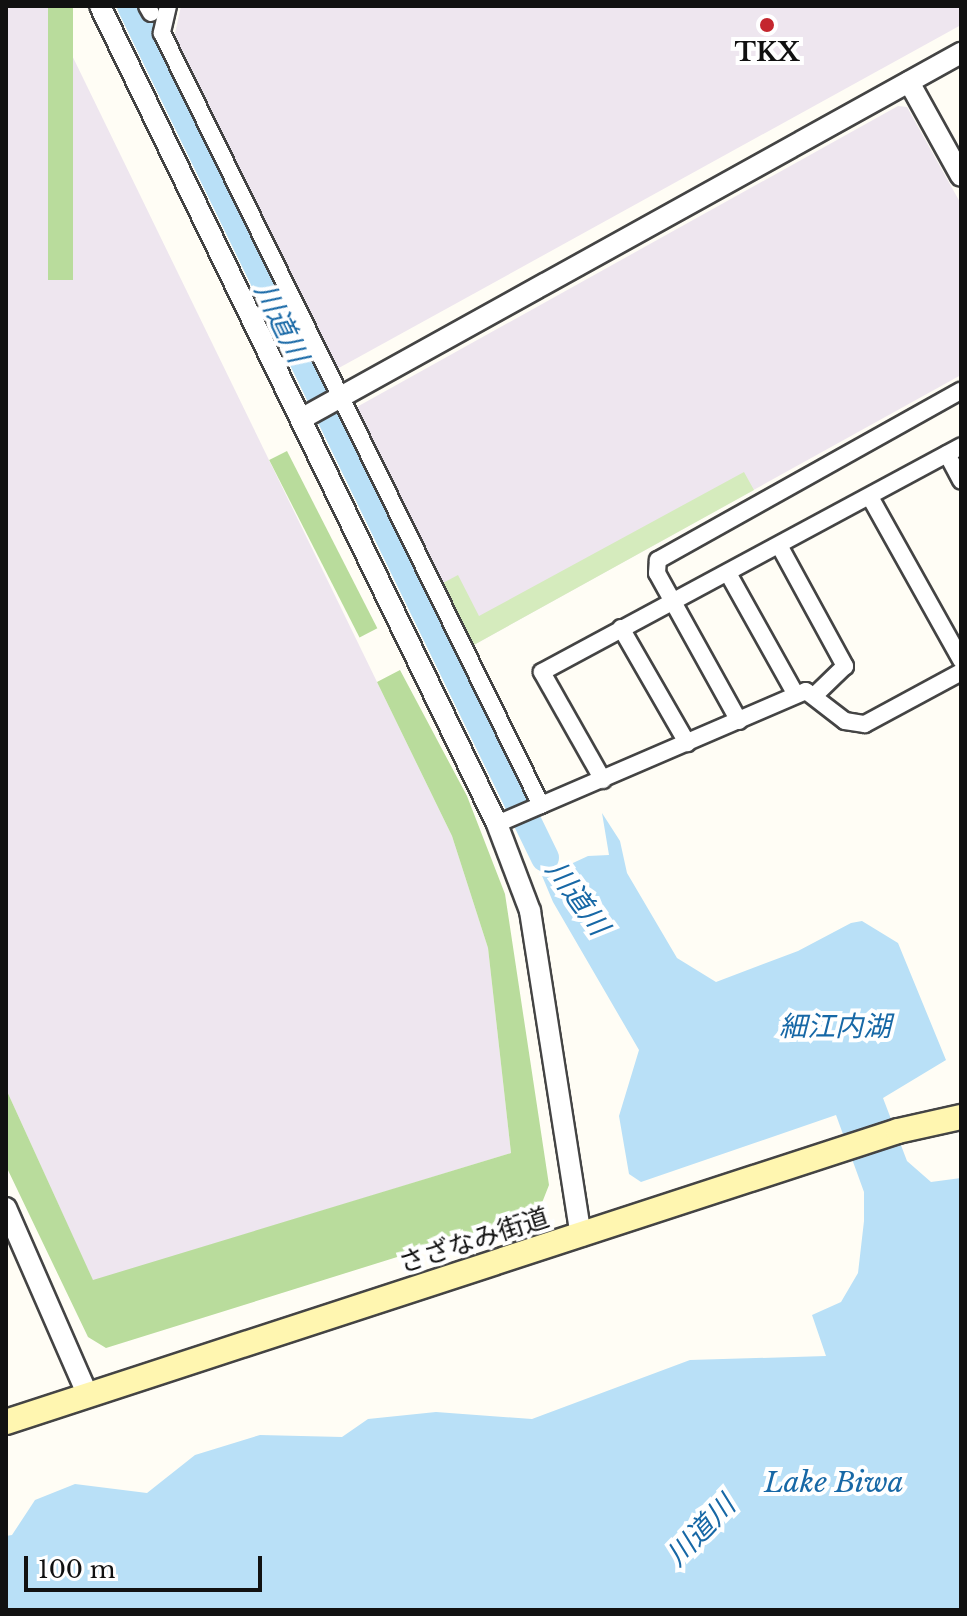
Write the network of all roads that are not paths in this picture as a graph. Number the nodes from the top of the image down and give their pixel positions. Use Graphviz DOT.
graph roads {
  1 [pos="100,6"];
  2 [pos="168,6"];
  3 [pos="961,53"];
  4 [pos="909,82"];
  5 [pos="961,176"];
  6 [pos="961,391"];
  7 [pos="337,397"];
  8 [pos="306,414"];
  9 [pos="954,450"];
  10 [pos="961,480"];
  11 [pos="870,497"];
  12 [pos="780,547"];
  13 [pos="729,575"];
  14 [pos="673,603"];
  15 [pos="621,628"];
  16 [pos="961,660"];
  17 [pos="961,672"];
  18 [pos="796,695"];
  19 [pos="815,695"];
  20 [pos="739,721"];
  21 [pos="687,743"];
  22 [pos="603,780"];
  23 [pos="538,806"];
  24 [pos="504,821"];
  25 [pos="961,1117"];
  26 [pos="6,1208"];
  27 [pos="581,1236"];
  28 [pos="88,1396"];
  29 [pos="6,1422"];
  1 -- 8 [label="street"];
  2 -- 7 [label="street"];
  3 -- 4 [label="street"];
  4 -- 5 [label="street"];
  4 -- 7 [label="street"];
  6 -- 14 [label="street"];
  7 -- 8 [label="street"];
  7 -- 23 [label="street"];
  8 -- 24 [label="street"];
  9 -- 10 [label="street"];
  9 -- 11 [label="street"];
  11 -- 12 [label="street"];
  11 -- 16 [label="street"];
  12 -- 13 [label="street"];
  12 -- 19 [label="street"];
  13 -- 14 [label="street"];
  13 -- 18 [label="street"];
  14 -- 15 [label="street"];
  14 -- 20 [label="street"];
  15 -- 21 [label="street"];
  15 -- 22 [label="street"];
  17 -- 19 [label="street"];
  18 -- 19 [label="street"];
  18 -- 20 [label="street"];
  20 -- 21 [label="street"];
  21 -- 22 [label="street"];
  22 -- 23 [label="street"];
  23 -- 24 [label="street"];
  24 -- 27 [label="street"];
  25 -- 27 [label="main road, さざなみ街道"];
  26 -- 28 [label="street"];
  27 -- 28 [label="main road, さざなみ街道"];
  28 -- 29 [label="main road, さざなみ街道"];
}
